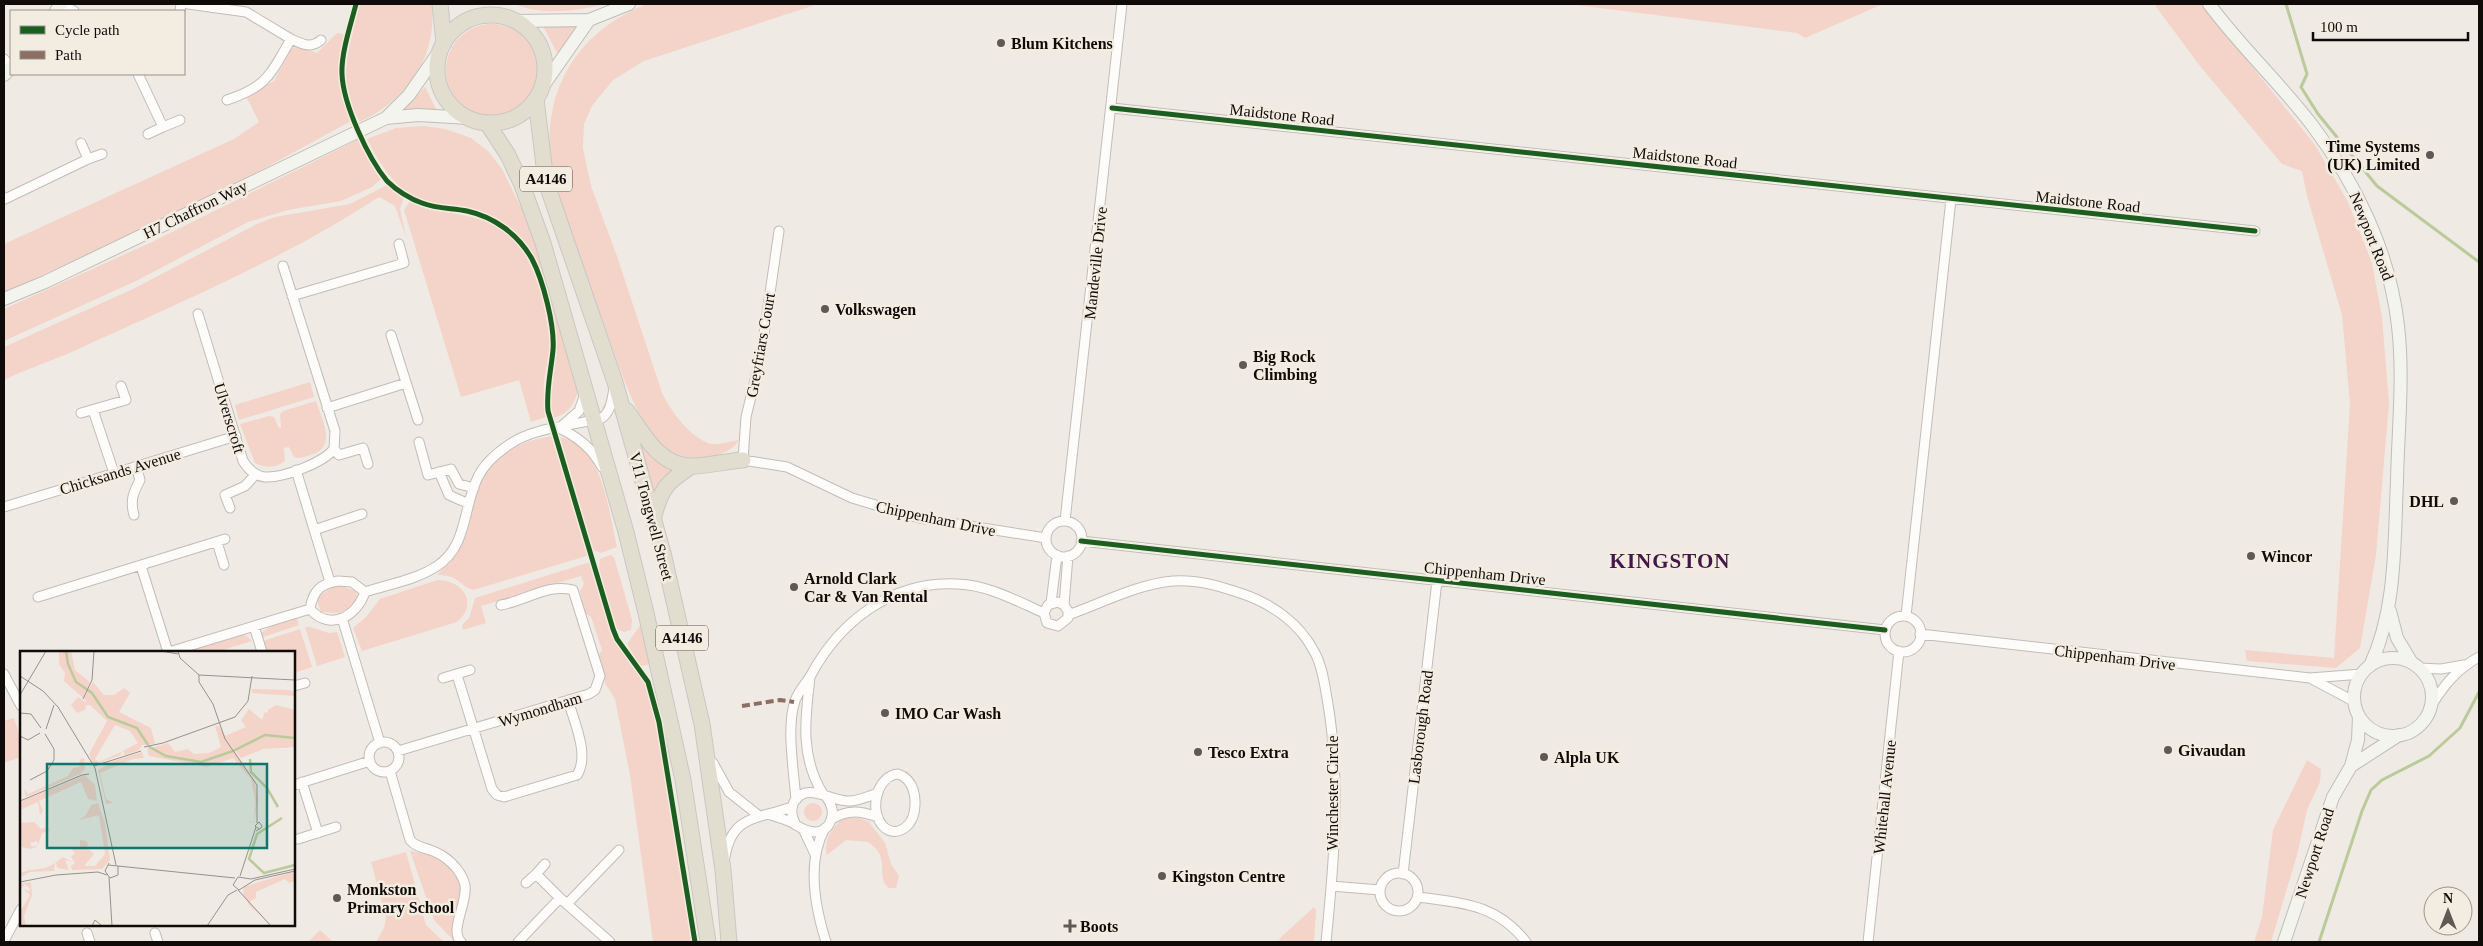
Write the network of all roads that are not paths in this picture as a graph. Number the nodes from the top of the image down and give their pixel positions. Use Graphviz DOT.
graph roads {
  1 [pos="61,4"];
  2 [pos="188,4"];
  3 [pos="440,4"];
  4 [pos="496,4"];
  5 [pos="629,4"];
  6 [pos="1122,4"];
  7 [pos="2209,4"];
  8 [pos="72,10"];
  9 [pos="511,19"];
  10 [pos="589,20"];
  11 [pos="291,39"];
  12 [pos="321,40"];
  13 [pos="443,46"];
  14 [pos="138,75"];
  15 [pos="540,92"];
  16 [pos="227,100"];
  17 [pos="1112,108"];
  18 [pos="386,118"];
  19 [pos="469,118"];
  20 [pos="180,120"];
  21 [pos="487,123"];
  22 [pos="162,127"];
  23 [pos="148,134"];
  24 [pos="81,143"];
  25 [pos="102,154"];
  26 [pos="88,160"];
  27 [pos="4,198"];
  28 [pos="1951,199"];
  29 [pos="779,231"];
  30 [pos="2255,232"];
  31 [pos="399,244"];
  32 [pos="283,266"];
  33 [pos="292,296"];
  34 [pos="4,299"];
  35 [pos="198,314"];
  36 [pos="391,335"];
  37 [pos="615,382"];
  38 [pos="406,383"];
  39 [pos="121,386"];
  40 [pos="586,391"];
  41 [pos="621,401"];
  42 [pos="327,408"];
  43 [pos="93,410"];
  44 [pos="80,413"];
  45 [pos="418,420"];
  46 [pos="594,420"];
  47 [pos="559,428"];
  48 [pos="236,436"];
  49 [pos="419,442"];
  50 [pos="334,449"];
  51 [pos="743,460"];
  52 [pos="368,464"];
  53 [pos="136,466"];
  54 [pos="692,466"];
  55 [pos="296,470"];
  56 [pos="114,472"];
  57 [pos="439,472"];
  58 [pos="256,474"];
  59 [pos="474,488"];
  60 [pos="614,490"];
  61 [pos="469,504"];
  62 [pos="4,507"];
  63 [pos="230,508"];
  64 [pos="362,514"];
  65 [pos="134,515"];
  66 [pos="654,520"];
  67 [pos="1065,521"];
  68 [pos="314,530"];
  69 [pos="1046,538"];
  70 [pos="1082,541"];
  71 [pos="1057,556"];
  72 [pos="1068,556"];
  73 [pos="224,565"];
  74 [pos="141,566"];
  75 [pos="1437,581"];
  76 [pos="330,582"];
  77 [pos="366,592"];
  78 [pos="38,597"];
  79 [pos="1051,603"];
  80 [pos="502,605"];
  81 [pos="1064,605"];
  82 [pos="2389,606"];
  83 [pos="310,609"];
  84 [pos="1044,614"];
  85 [pos="1068,614"];
  86 [pos="1906,616"];
  87 [pos="342,618"];
  88 [pos="254,626"];
  89 [pos="1885,630"];
  90 [pos="1920,634"];
  91 [pos="169,651"];
  92 [pos="172,651"];
  93 [pos="262,651"];
  94 [pos="1900,651"];
  95 [pos="2479,657"];
  96 [pos="2415,665"];
  97 [pos="2464,665"];
  98 [pos="470,670"];
  99 [pos="2366,670"];
  100 [pos="4,674"];
  101 [pos="457,675"];
  102 [pos="443,678"];
  103 [pos="810,678"];
  104 [pos="2310,678"];
  105 [pos="305,683"];
  106 [pos="295,686"];
  107 [pos="568,700"];
  108 [pos="20,702"];
  109 [pos="2355,702"];
  110 [pos="2431,706"];
  111 [pos="2359,716"];
  112 [pos="702,724"];
  113 [pos="474,730"];
  114 [pos="2399,735"];
  115 [pos="380,743"];
  116 [pos="398,751"];
  117 [pos="370,761"];
  118 [pos="2351,766"];
  119 [pos="390,771"];
  120 [pos="298,783"];
  121 [pos="878,793"];
  122 [pos="825,796"];
  123 [pos="794,804"];
  124 [pos="758,815"];
  125 [pos="771,815"];
  126 [pos="878,817"];
  127 [pos="832,819"];
  128 [pos="796,825"];
  129 [pos="336,827"];
  130 [pos="825,828"];
  131 [pos="804,831"];
  132 [pos="318,833"];
  133 [pos="298,839"];
  134 [pos="619,850"];
  135 [pos="815,854"];
  136 [pos="544,864"];
  137 [pos="723,870"];
  138 [pos="536,874"];
  139 [pos="1403,874"];
  140 [pos="526,883"];
  141 [pos="1331,886"];
  142 [pos="1380,890"];
  143 [pos="1418,897"];
  144 [pos="564,901"];
  145 [pos="20,911"];
  146 [pos="156,933"];
  147 [pos="4,941"];
  148 [pos="158,942"];
  149 [pos="461,942"];
  150 [pos="518,942"];
  151 [pos="610,942"];
  152 [pos="708,942"];
  153 [pos="729,942"];
  154 [pos="826,942"];
  155 [pos="1326,942"];
  156 [pos="1526,942"];
  157 [pos="1868,942"];
  158 [pos="2284,942"];
  1 -- 8 [label="street"];
  2 -- 11 [label="street"];
  3 -- 13 [label="highway"];
  4 -- 9 [label="highway, A4146"];
  5 -- 10 [label="street"];
  6 -- 17 [label="street, Mandeville Drive"];
  7 -- 82 [label="street, Newport Road"];
  9 -- 10 [label="street"];
  9 -- 13 [label="highway"];
  9 -- 15 [label="highway, A4146"];
  10 -- 15 [label="street"];
  11 -- 12 [label="street"];
  11 -- 16 [label="street"];
  13 -- 18 [label="street, H7 Chaffron Way"];
  13 -- 19 [label="highway"];
  14 -- 22 [label="street"];
  15 -- 21 [label="highway"];
  15 -- 37 [label="highway, V11 Tongwell Street / A4146"];
  17 -- 28 [label="street, Maidstone Road"];
  17 -- 67 [label="street, Mandeville Drive"];
  18 -- 19 [label="street, H7 Chaffron Way"];
  18 -- 34 [label="street, H7 Chaffron Way"];
  19 -- 21 [label="highway"];
  20 -- 22 [label="street"];
  21 -- 40 [label="highway, V11 Tongwell Street / A4146"];
  22 -- 23 [label="street"];
  24 -- 26 [label="street"];
  25 -- 26 [label="street"];
  26 -- 27 [label="street"];
  28 -- 30 [label="street, Maidstone Road"];
  28 -- 86 [label="street"];
  29 -- 51 [label="street, Greyfriars Court"];
  31 -- 33 [label="street"];
  32 -- 33 [label="street"];
  33 -- 42 [label="street"];
  35 -- 48 [label="street, Ulverscroft"];
  36 -- 38 [label="street"];
  37 -- 41 [label="highway, V11 Tongwell Street / A4146"];
  37 -- 46 [label="street"];
  38 -- 42 [label="street"];
  38 -- 45 [label="street"];
  39 -- 43 [label="street"];
  40 -- 46 [label="highway, V11 Tongwell Street / A4146"];
  40 -- 47 [label="street"];
  41 -- 54 [label="highway"];
  41 -- 66 [label="highway, V11 Tongwell Street / A4146"];
  42 -- 50 [label="street"];
  43 -- 44 [label="street"];
  43 -- 56 [label="street"];
  46 -- 47 [label="street"];
  46 -- 60 [label="highway, V11 Tongwell Street / A4146"];
  47 -- 59 [label="street"];
  47 -- 60 [label="street"];
  48 -- 53 [label="street, Chicksands Avenue"];
  48 -- 58 [label="street, Ulverscroft"];
  49 -- 57 [label="street"];
  50 -- 52 [label="street"];
  50 -- 55 [label="street"];
  51 -- 54 [label="highway"];
  51 -- 69 [label="street, Chippenham Drive"];
  53 -- 56 [label="street, Chicksands Avenue"];
  53 -- 65 [label="street"];
  54 -- 66 [label="highway"];
  55 -- 58 [label="street"];
  55 -- 68 [label="street"];
  56 -- 62 [label="street, Chicksands Avenue"];
  57 -- 59 [label="street"];
  57 -- 61 [label="street"];
  58 -- 63 [label="street"];
  59 -- 61 [label="street"];
  60 -- 152 [label="highway, V11 Tongwell Street / A4146"];
  61 -- 77 [label="street"];
  64 -- 68 [label="street"];
  66 -- 112 [label="highway, V11 Tongwell Street / A4146"];
  67 -- 69 [label="street"];
  67 -- 70 [label="street"];
  68 -- 76 [label="street"];
  69 -- 71 [label="street"];
  70 -- 72 [label="street"];
  70 -- 75 [label="street, Chippenham Drive"];
  71 -- 72 [label="street"];
  71 -- 79 [label="street"];
  72 -- 81 [label="street"];
  73 -- 74 [label="street"];
  74 -- 78 [label="street"];
  74 -- 91 [label="street"];
  75 -- 89 [label="street, Chippenham Drive"];
  75 -- 139 [label="street, Lasborough Road"];
  76 -- 77 [label="street"];
  76 -- 83 [label="street"];
  77 -- 87 [label="street"];
  79 -- 81 [label="street"];
  79 -- 84 [label="street"];
  80 -- 107 [label="street, Wymondham"];
  81 -- 85 [label="street"];
  82 -- 96 [label="street, Newport Road"];
  82 -- 99 [label="street, Newport Road"];
  83 -- 87 [label="street"];
  83 -- 88 [label="street"];
  84 -- 85 [label="street"];
  84 -- 103 [label="street"];
  85 -- 141 [label="street, Winchester Circle"];
  86 -- 89 [label="street"];
  86 -- 90 [label="street"];
  87 -- 115 [label="street"];
  88 -- 92 [label="street"];
  88 -- 93 [label="street"];
  89 -- 94 [label="street"];
  90 -- 94 [label="street"];
  90 -- 104 [label="street, Chippenham Drive"];
  94 -- 157 [label="street, Whitehall Avenue"];
  95 -- 97 [label="street"];
  96 -- 97 [label="street"];
  96 -- 99 [label="street"];
  96 -- 110 [label="street"];
  97 -- 110 [label="street"];
  98 -- 101 [label="street"];
  99 -- 104 [label="street, Chippenham Drive"];
  99 -- 109 [label="street"];
  100 -- 108 [label="street"];
  101 -- 102 [label="street"];
  101 -- 113 [label="street"];
  103 -- 122 [label="street"];
  103 -- 123 [label="street"];
  104 -- 109 [label="street, Chippenham Drive"];
  105 -- 106 [label="street"];
  107 -- 113 [label="street, Wymondham"];
  107 -- 113 [label="street"];
  109 -- 111 [label="street"];
  110 -- 114 [label="street"];
  111 -- 114 [label="street"];
  111 -- 118 [label="street, Newport Road"];
  112 -- 124 [label="street"];
  112 -- 137 [label="highway, V11 Tongwell Street / A4146"];
  113 -- 116 [label="street, Wymondham"];
  114 -- 118 [label="street, Newport Road"];
  115 -- 116 [label="street"];
  115 -- 117 [label="street"];
  116 -- 119 [label="street"];
  117 -- 119 [label="street"];
  117 -- 120 [label="street"];
  118 -- 158 [label="street, Newport Road"];
  119 -- 149 [label="street"];
  120 -- 132 [label="street"];
  121 -- 122 [label="street"];
  121 -- 126 [label="street"];
  121 -- 126 [label="street"];
  122 -- 123 [label="street"];
  122 -- 127 [label="street"];
  123 -- 125 [label="street"];
  123 -- 128 [label="street"];
  124 -- 125 [label="street"];
  124 -- 137 [label="street"];
  125 -- 128 [label="street"];
  126 -- 127 [label="street"];
  127 -- 130 [label="street"];
  128 -- 131 [label="street"];
  129 -- 132 [label="street"];
  130 -- 131 [label="street"];
  130 -- 135 [label="street"];
  131 -- 135 [label="street"];
  132 -- 133 [label="street"];
  134 -- 144 [label="street"];
  135 -- 154 [label="street"];
  136 -- 138 [label="street"];
  137 -- 153 [label="highway, V11 Tongwell Street / A4146"];
  138 -- 140 [label="street"];
  138 -- 144 [label="street"];
  139 -- 142 [label="street"];
  139 -- 143 [label="street"];
  141 -- 142 [label="street"];
  141 -- 155 [label="street, Winchester Circle"];
  142 -- 143 [label="street"];
  143 -- 156 [label="street"];
  144 -- 150 [label="street"];
  144 -- 151 [label="street"];
  145 -- 147 [label="street"];
  146 -- 148 [label="street"];
}
